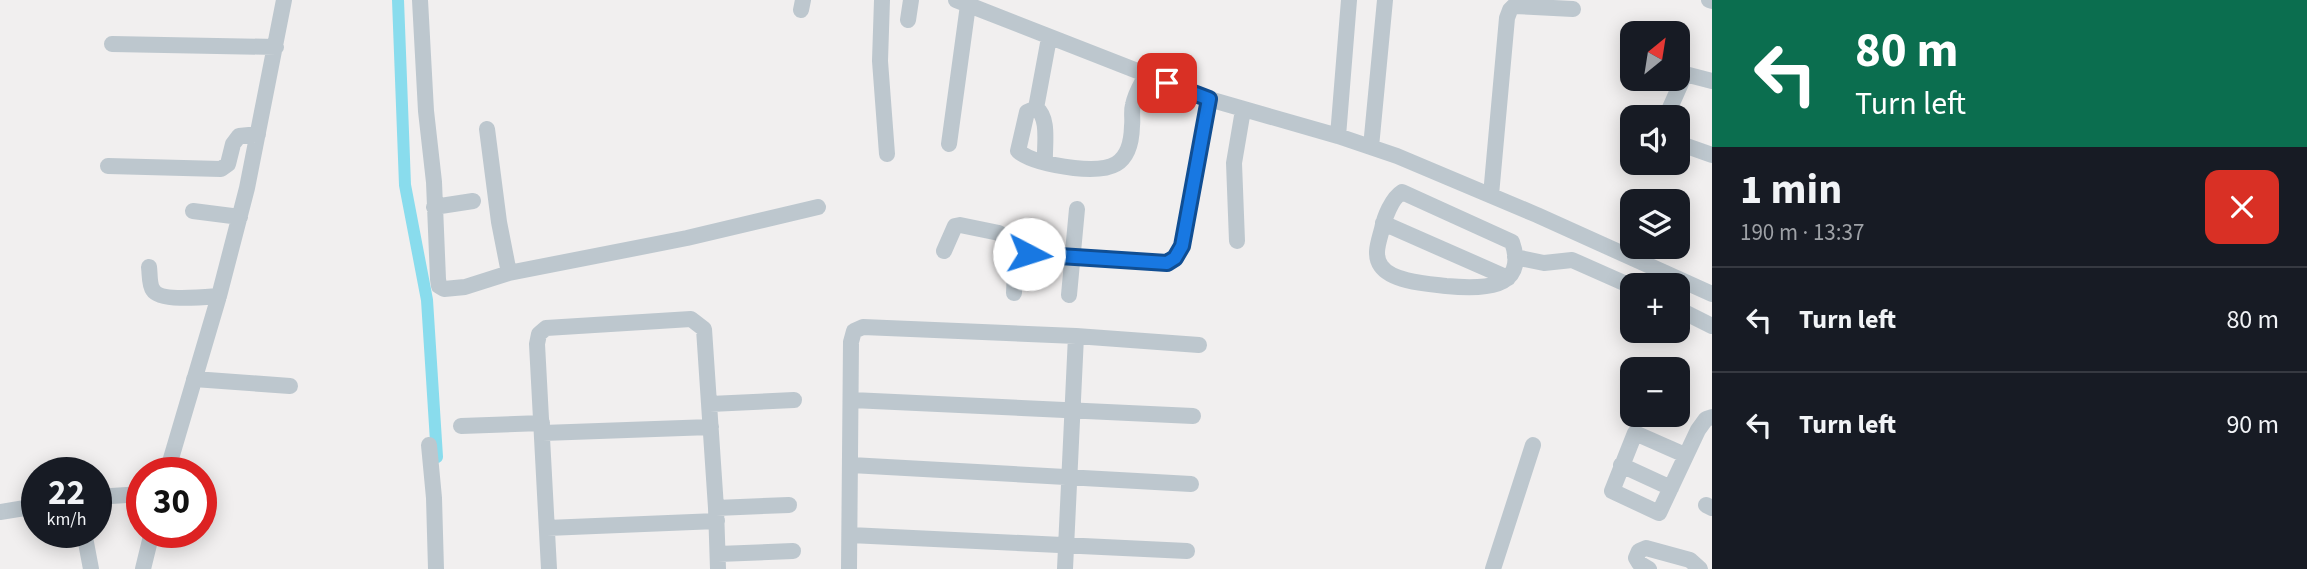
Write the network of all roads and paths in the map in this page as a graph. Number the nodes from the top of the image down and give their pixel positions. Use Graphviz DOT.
graph roads {
  1 [pos="284,0"];
  2 [pos="419,0"];
  3 [pos="882,0"];
  4 [pos="911,0"];
  5 [pos="1349,0"];
  6 [pos="1385,0"];
  7 [pos="962,2"];
  8 [pos="1573,9"];
  9 [pos="908,20"];
  10 [pos="1049,38"];
  11 [pos="112,44"];
  12 [pos="276,47"];
  13 [pos="1146,75"];
  14 [pos="1712,81"];
  15 [pos="1209,99"];
  16 [pos="1671,105"];
  17 [pos="1036,108"];
  18 [pos="1243,110"];
  19 [pos="487,129"];
  20 [pos="258,134"];
  21 [pos="1338,136"];
  22 [pos="949,144"];
  23 [pos="1371,146"];
  24 [pos="1690,147"];
  25 [pos="887,154"];
  26 [pos="1712,155"];
  27 [pos="1045,162"];
  28 [pos="108,166"];
  29 [pos="1491,195"];
  30 [pos="473,201"];
  31 [pos="434,207"];
  32 [pos="818,207"];
  33 [pos="1077,208"];
  34 [pos="193,211"];
  35 [pos="240,217"];
  36 [pos="1383,223"];
  37 [pos="1237,241"];
  38 [pos="1016,248"];
  39 [pos="943,251"];
  40 [pos="1515,257"];
  41 [pos="1073,258"];
  42 [pos="149,268"];
  43 [pos="509,273"];
  44 [pos="1508,278"];
  45 [pos="1620,281"];
  46 [pos="1014,293"];
  47 [pos="1712,294"];
  48 [pos="1069,295"];
  49 [pos="219,296"];
  50 [pos="1690,315"];
  51 [pos="1712,326"];
  52 [pos="1076,336"];
  53 [pos="1199,345"];
  54 [pos="194,379"];
  55 [pos="290,386"];
  56 [pos="794,400"];
  57 [pos="852,400"];
  58 [pos="710,404"];
  59 [pos="1073,408"];
  60 [pos="1193,416"];
  61 [pos="1712,417"];
  62 [pos="461,426"];
  63 [pos="711,427"];
  64 [pos="542,428"];
  65 [pos="429,445"];
  66 [pos="1533,445"];
  67 [pos="1685,455"];
  68 [pos="171,457"];
  69 [pos="1621,465"];
  70 [pos="851,466"];
  71 [pos="1069,477"];
  72 [pos="1191,484"];
  73 [pos="1671,488"];
  74 [pos="789,505"];
  75 [pos="21,509"];
  76 [pos="0,512"];
  77 [pos="717,515"];
  78 [pos="547,528"];
  79 [pos="850,535"];
  80 [pos="1067,545"];
  81 [pos="87,548"];
  82 [pos="146,548"];
  83 [pos="793,551"];
  84 [pos="1187,551"];
  85 [pos="718,562"];
  86 [pos="139,568"];
  87 [pos="91,569"];
  88 [pos="436,569"];
  89 [pos="549,569"];
  90 [pos="849,569"];
  91 [pos="1066,569"];
  92 [pos="1493,569"];
  93 [pos="1649,569"];
  94 [pos="1700,569"];
  1 -- 12 [label="street"];
  2 -- 31 [label="street"];
  3 -- 25 [label="street"];
  4 -- 9 [label="street"];
  5 -- 21 [label="street"];
  6 -- 23 [label="street"];
  7 -- 10 [label="street"];
  7 -- 22 [label="street"];
  8 -- 29 [label="street"];
  10 -- 13 [label="street"];
  10 -- 17 [label="street"];
  11 -- 12 [label="street"];
  12 -- 20 [label="street"];
  13 -- 15 [label="street"];
  13 -- 27 [label="street"];
  14 -- 16 [label="street"];
  15 -- 18 [label="street"];
  15 -- 41 [label="street"];
  17 -- 27 [label="street"];
  17 -- 27 [label="street"];
  18 -- 21 [label="street"];
  18 -- 37 [label="street"];
  19 -- 43 [label="street"];
  20 -- 28 [label="street"];
  20 -- 35 [label="street"];
  21 -- 23 [label="street"];
  23 -- 29 [label="street"];
  24 -- 26 [label="street"];
  29 -- 47 [label="street"];
  30 -- 31 [label="street"];
  31 -- 43 [label="street"];
  32 -- 43 [label="street"];
  33 -- 41 [label="street"];
  34 -- 35 [label="street"];
  35 -- 49 [label="street"];
  36 -- 40 [label="street"];
  36 -- 44 [label="street"];
  36 -- 44 [label="street"];
  38 -- 39 [label="street"];
  38 -- 41 [label="street"];
  38 -- 46 [label="street"];
  40 -- 44 [label="street"];
  40 -- 45 [label="street"];
  41 -- 48 [label="street"];
  42 -- 49 [label="street"];
  49 -- 54 [label="street"];
  50 -- 51 [label="street"];
  52 -- 53 [label="street"];
  52 -- 57 [label="street"];
  52 -- 59 [label="street"];
  54 -- 55 [label="street"];
  54 -- 68 [label="street"];
  56 -- 58 [label="street"];
  57 -- 59 [label="street"];
  57 -- 70 [label="street"];
  58 -- 63 [label="street"];
  58 -- 64 [label="street"];
  59 -- 60 [label="street"];
  59 -- 71 [label="street"];
  61 -- 67 [label="street"];
  62 -- 64 [label="street"];
  63 -- 64 [label="street"];
  63 -- 77 [label="street"];
  64 -- 78 [label="street"];
  65 -- 88 [label="street"];
  66 -- 92 [label="street"];
  67 -- 69 [label="street"];
  67 -- 73 [label="street"];
  69 -- 73 [label="street"];
  69 -- 73 [label="street"];
  70 -- 71 [label="street"];
  70 -- 79 [label="street"];
  71 -- 72 [label="street"];
  71 -- 80 [label="street"];
  74 -- 77 [label="street"];
  75 -- 76 [label="street"];
  77 -- 78 [label="street"];
  77 -- 85 [label="street"];
  78 -- 89 [label="street"];
  79 -- 80 [label="street"];
  79 -- 90 [label="street"];
  80 -- 84 [label="street"];
  80 -- 91 [label="street"];
  81 -- 87 [label="street"];
  82 -- 86 [label="street"];
  83 -- 85 [label="street"];
  93 -- 94 [label="street"];
}
